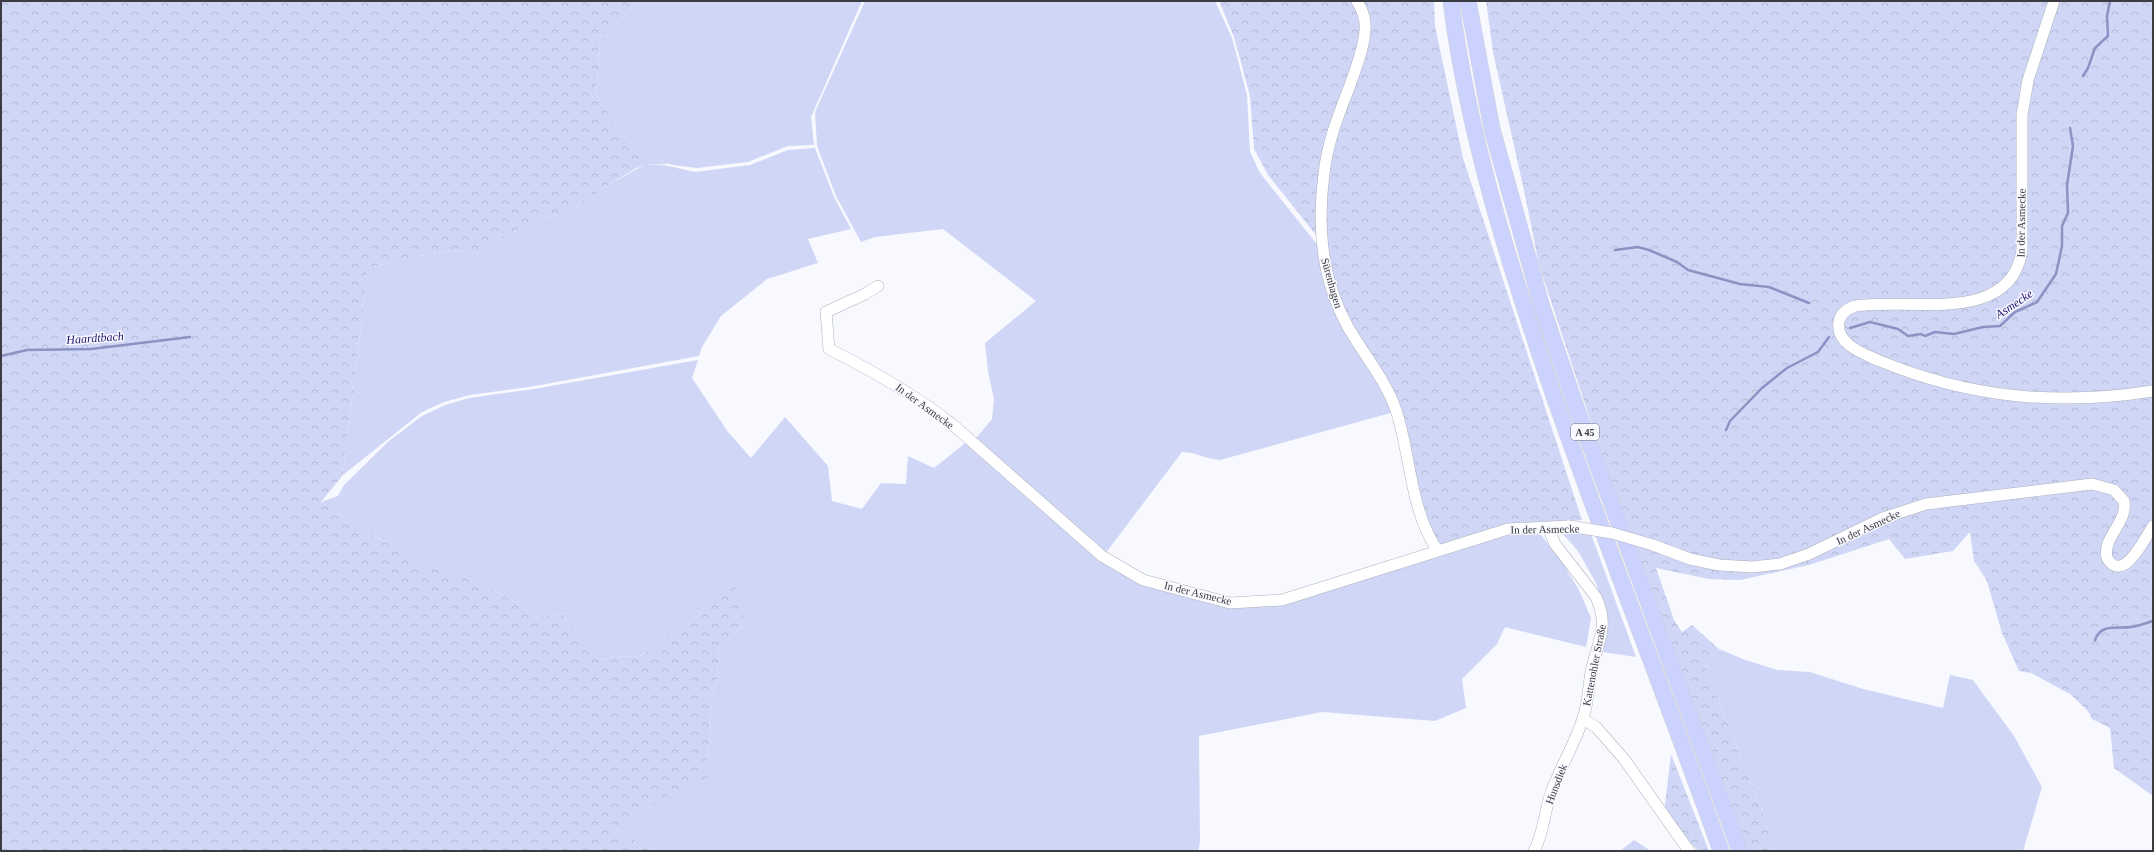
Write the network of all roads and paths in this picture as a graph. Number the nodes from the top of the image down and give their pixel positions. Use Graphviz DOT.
graph roads {
  1 [pos="1357,1"];
  2 [pos="1451,1"];
  3 [pos="1468,1"];
  4 [pos="2054,1"];
  5 [pos="878,286"];
  6 [pos="2153,391"];
  7 [pos="2153,526"];
  8 [pos="1548,528"];
  9 [pos="1438,551"];
  10 [pos="1583,719"];
  11 [pos="1534,851"];
  12 [pos="1689,851"];
  13 [pos="1721,851"];
  14 [pos="1740,851"];
  1 -- 9 [label="street, Sürenhagen"];
  2 -- 13 [label="highway, A 45"];
  3 -- 14 [label="highway, A 45"];
  4 -- 6 [label="street, In der Asmecke"];
  5 -- 9 [label="street, In der Asmecke"];
  7 -- 8 [label="street, In der Asmecke, bridge"];
  8 -- 9 [label="street, In der Asmecke"];
  8 -- 10 [label="street, Kattenohler Straße"];
  10 -- 11 [label="street, Hunsdiek"];
  10 -- 12 [label="street, Kattenohler Straße"];
}
